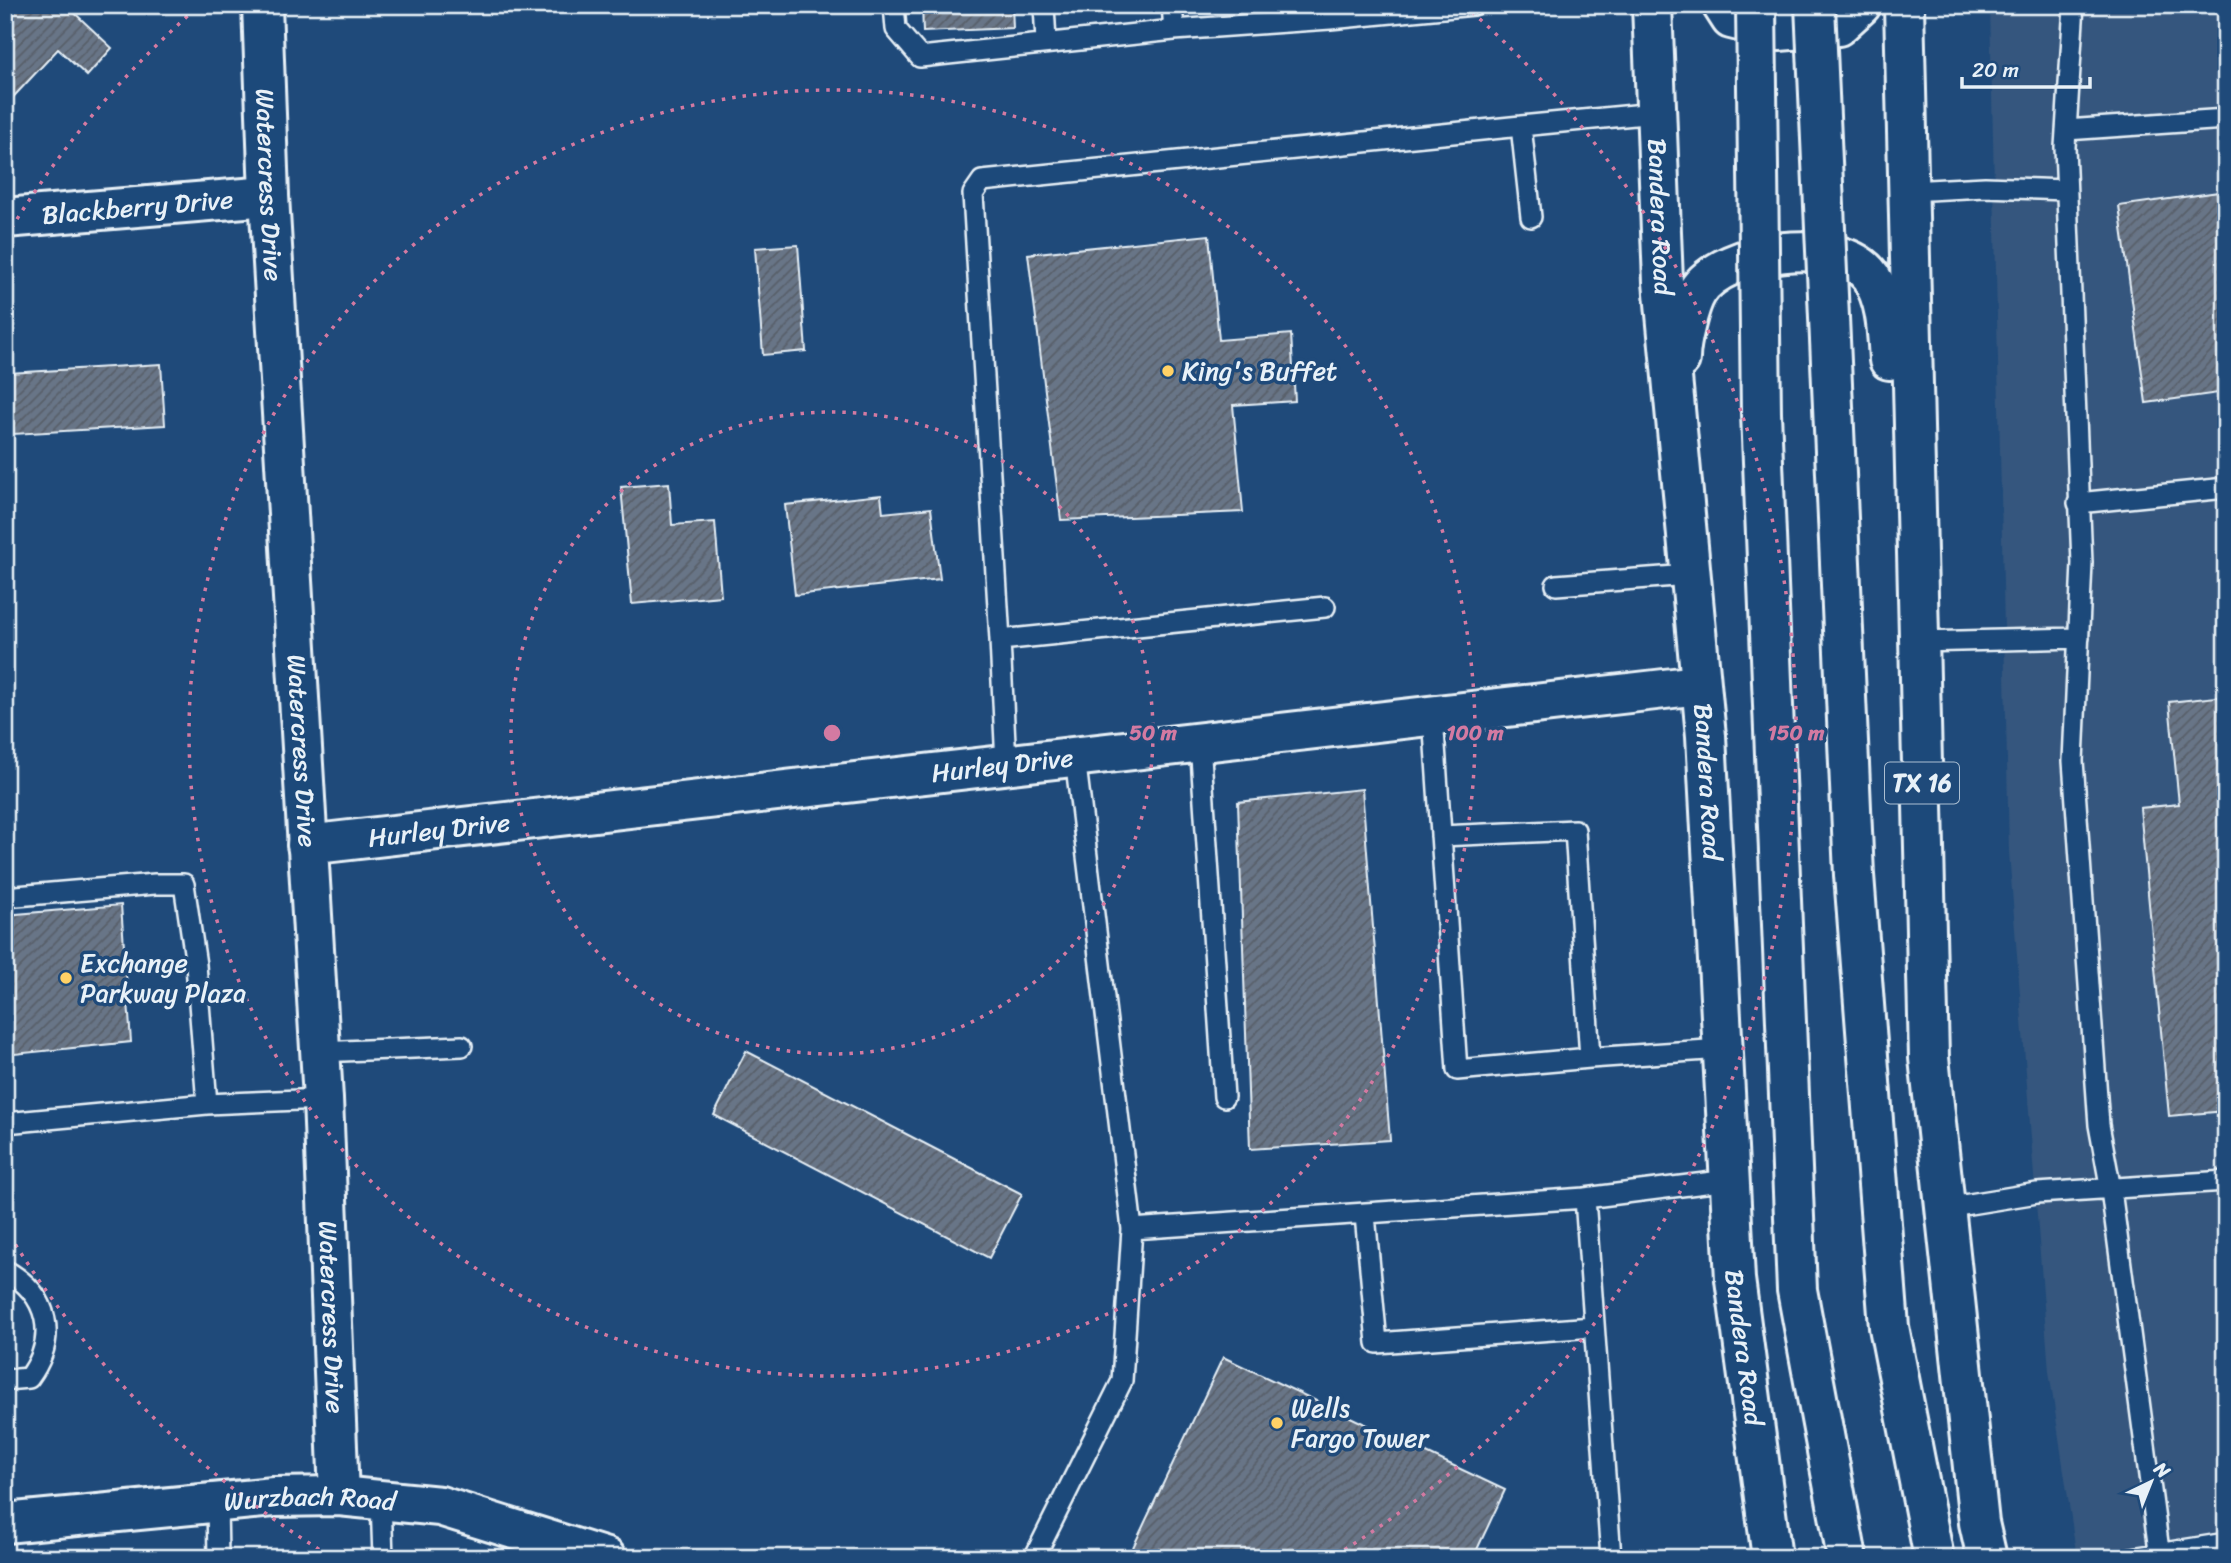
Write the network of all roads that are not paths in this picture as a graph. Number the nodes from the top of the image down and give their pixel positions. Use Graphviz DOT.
graph roads {
  1 [pos="262,5"];
  2 [pos="894,5"];
  3 [pos="1044,5"];
  4 [pos="1172,5"];
  5 [pos="1474,5"];
  6 [pos="1652,5"];
  7 [pos="1722,5"];
  8 [pos="1756,5"];
  9 [pos="1815,5"];
  10 [pos="1861,5"];
  11 [pos="1904,5"];
  12 [pos="2074,5"];
  13 [pos="1329,12"];
  14 [pos="1174,30"];
  15 [pos="1046,42"];
  16 [pos="1655,113"];
  17 [pos="2226,119"];
  18 [pos="1521,125"];
  19 [pos="2066,130"];
  20 [pos="2066,190"];
  21 [pos="1909,191"];
  22 [pos="269,196"];
  23 [pos="1531,217"];
  24 [pos="5,218"];
  25 [pos="1679,457"];
  26 [pos="2226,488"];
  27 [pos="2078,503"];
  28 [pos="1917,567"];
  29 [pos="1689,575"];
  30 [pos="1556,585"];
  31 [pos="1325,607"];
  32 [pos="2079,638"];
  33 [pos="1000,640"];
  34 [pos="1919,642"];
  35 [pos="1699,685"];
  36 [pos="1433,716"];
  37 [pos="1200,742"];
  38 [pos="1075,757"];
  39 [pos="1006,764"];
  40 [pos="1441,836"];
  41 [pos="307,845"];
  42 [pos="5,897"];
  43 [pos="462,1046"];
  44 [pos="1722,1049"];
  45 [pos="319,1052"];
  46 [pos="1590,1058"];
  47 [pos="1224,1097"];
  48 [pos="323,1099"];
  49 [pos="206,1104"];
  50 [pos="5,1124"];
  51 [pos="1729,1181"];
  52 [pos="2226,1181"];
  53 [pos="2112,1190"];
  54 [pos="1585,1198"];
  55 [pos="1945,1209"];
  56 [pos="1365,1215"];
  57 [pos="1132,1228"];
  58 [pos="5,1270"];
  59 [pos="1593,1327"];
  60 [pos="5,1380"];
  61 [pos="339,1496"];
  62 [pos="381,1500"];
  63 [pos="217,1502"];
  64 [pos="5,1522"];
  65 [pos="2226,1543"];
  66 [pos="2159,1556"];
  67 [pos="218,1558"];
  68 [pos="383,1558"];
  69 [pos="606,1558"];
  70 [pos="1034,1558"];
  71 [pos="1611,1558"];
  72 [pos="1772,1558"];
  73 [pos="1847,1558"];
  74 [pos="1934,1558"];
  75 [pos="1987,1558"];
  76 [pos="2132,1558"];
  1 -- 22 [label="main road, Watercress Drive"];
  2 -- 15 [label="lane"];
  3 -- 15 [label="lane"];
  4 -- 14 [label="lane"];
  5 -- 13 [label="lane"];
  6 -- 16 [label="main road, Bandera Road"];
  7 -- 10 [label="main road"];
  8 -- 73 [label="main road, bridge"];
  9 -- 74 [label="main road, bridge"];
  11 -- 21 [label="main road, TX 16"];
  12 -- 19 [label="lane"];
  13 -- 14 [label="lane"];
  14 -- 15 [label="lane"];
  16 -- 18 [label="lane"];
  16 -- 25 [label="main road, Bandera Road"];
  17 -- 19 [label="lane"];
  18 -- 23 [label="lane"];
  18 -- 33 [label="lane"];
  19 -- 20 [label="lane"];
  20 -- 21 [label="lane"];
  20 -- 27 [label="lane"];
  21 -- 28 [label="main road, TX 16"];
  22 -- 24 [label="main road, Blackberry Drive"];
  22 -- 41 [label="main road, Watercress Drive"];
  25 -- 28 [label="main road"];
  25 -- 29 [label="main road, Bandera Road"];
  26 -- 27 [label="lane"];
  27 -- 32 [label="lane"];
  28 -- 34 [label="main road, TX 16"];
  29 -- 30 [label="lane"];
  29 -- 35 [label="main road, Bandera Road"];
  31 -- 33 [label="lane"];
  32 -- 34 [label="lane"];
  32 -- 53 [label="lane"];
  33 -- 39 [label="lane"];
  34 -- 55 [label="main road, TX 16"];
  35 -- 36 [label="main road, Hurley Drive"];
  35 -- 44 [label="main road, Bandera Road"];
  36 -- 37 [label="main road, Hurley Drive"];
  36 -- 40 [label="lane"];
  37 -- 38 [label="main road, Hurley Drive"];
  37 -- 47 [label="lane"];
  38 -- 39 [label="main road, Hurley Drive"];
  38 -- 57 [label="lane"];
  39 -- 41 [label="main road, Hurley Drive"];
  40 -- 46 [label="lane"];
  40 -- 46 [label="lane"];
  41 -- 45 [label="main road, Watercress Drive"];
  42 -- 49 [label="lane"];
  43 -- 45 [label="lane"];
  44 -- 46 [label="lane"];
  44 -- 51 [label="main road, Bandera Road"];
  45 -- 48 [label="main road, Watercress Drive"];
  48 -- 49 [label="lane"];
  48 -- 61 [label="main road, Watercress Drive"];
  49 -- 50 [label="lane"];
  51 -- 54 [label="lane"];
  51 -- 72 [label="main road, Bandera Road"];
  52 -- 53 [label="lane"];
  53 -- 55 [label="lane"];
  53 -- 66 [label="lane"];
  54 -- 56 [label="lane"];
  54 -- 59 [label="lane"];
  55 -- 75 [label="main road, TX 16"];
  56 -- 57 [label="lane"];
  56 -- 59 [label="lane"];
  57 -- 70 [label="lane"];
  58 -- 60 [label="lane"];
  59 -- 71 [label="lane"];
  61 -- 62 [label="main road, Wurzbach Road"];
  61 -- 63 [label="main road, Wurzbach Road"];
  62 -- 68 [label="lane"];
  62 -- 69 [label="main road, Wurzbach Road"];
  63 -- 64 [label="main road, Wurzbach Road"];
  63 -- 67 [label="lane"];
  65 -- 66 [label="lane"];
  66 -- 76 [label="lane"];
}
